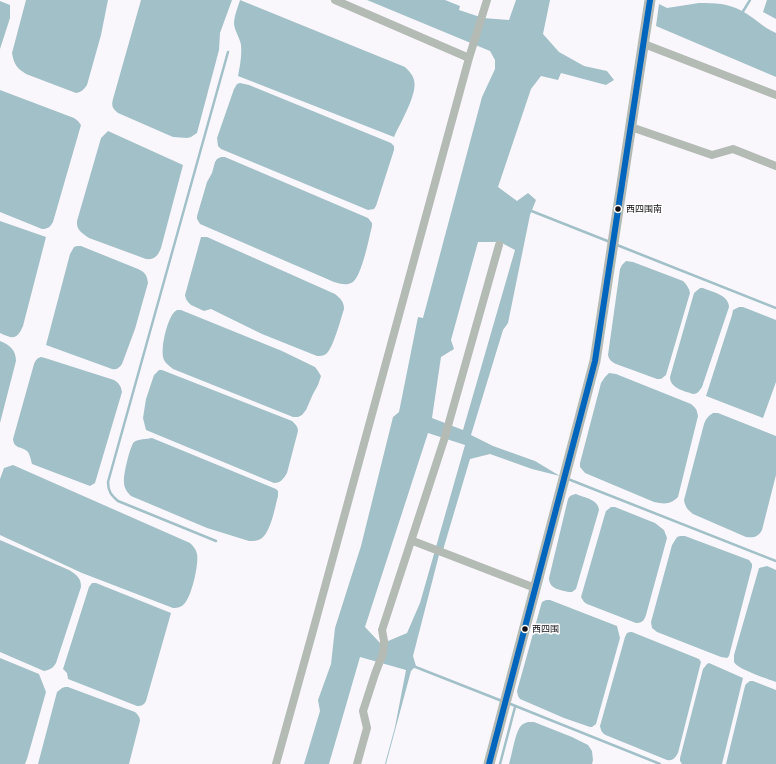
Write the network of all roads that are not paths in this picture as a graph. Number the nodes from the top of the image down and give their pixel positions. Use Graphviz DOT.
graph roads {
  1 [pos="335,0"];
  2 [pos="487,0"];
  3 [pos="650,0"];
  4 [pos="644,44"];
  5 [pos="469,58"];
  6 [pos="776,95"];
  7 [pos="631,127"];
  8 [pos="776,166"];
  9 [pos="499,245"];
  10 [pos="413,541"];
  11 [pos="536,588"];
  12 [pos="276,764"];
  13 [pos="357,764"];
  14 [pos="489,764"];
  1 -- 5 [label="street"];
  2 -- 5 [label="street"];
  3 -- 4 [label="street"];
  4 -- 6 [label="street"];
  4 -- 7 [label="street"];
  5 -- 12 [label="street"];
  7 -- 8 [label="street"];
  7 -- 11 [label="street"];
  9 -- 13 [label="street"];
  10 -- 11 [label="street"];
  11 -- 14 [label="street"];
}
